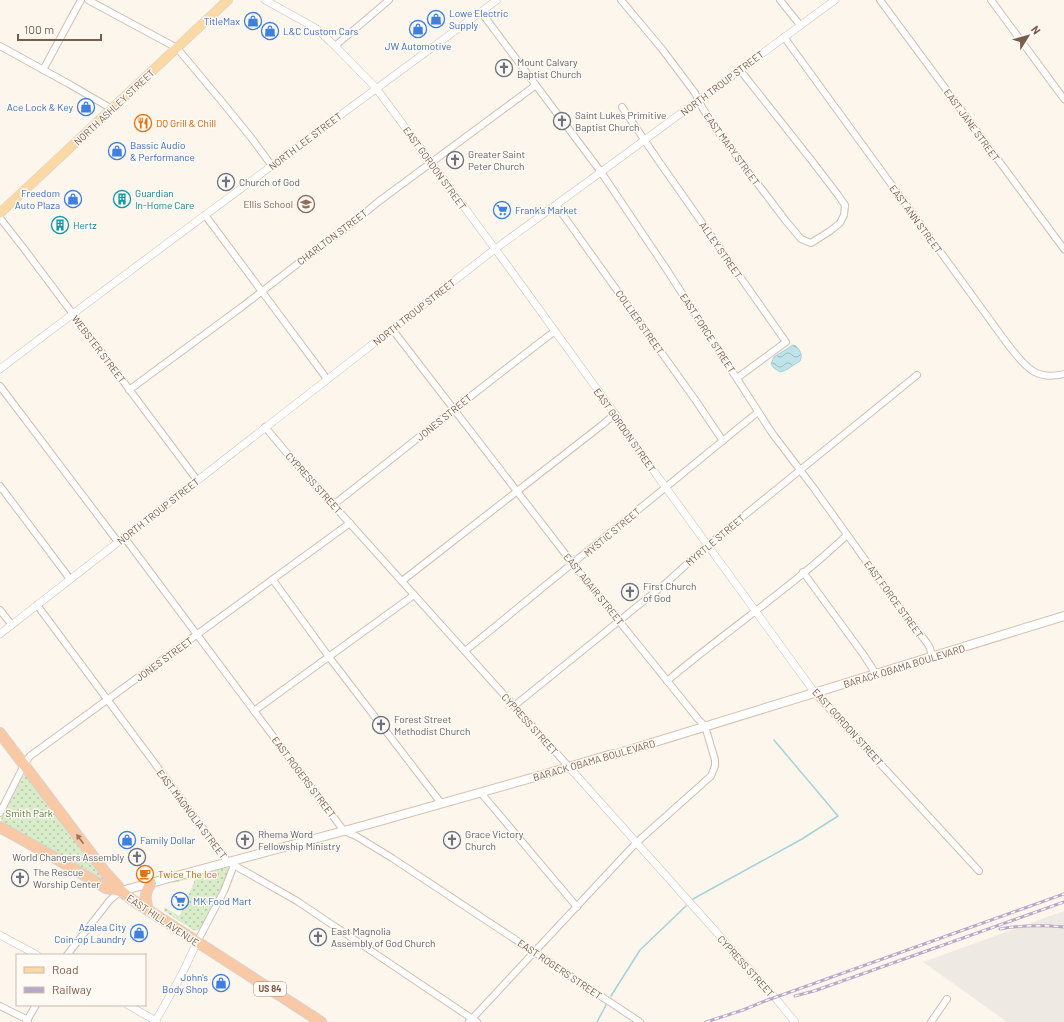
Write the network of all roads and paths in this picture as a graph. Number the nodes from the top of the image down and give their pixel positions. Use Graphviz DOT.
graph roads {
  1 [pos="81,0"];
  2 [pos="88,0"];
  3 [pos="228,0"];
  4 [pos="265,0"];
  5 [pos="389,0"];
  6 [pos="497,0"];
  7 [pos="621,0"];
  8 [pos="780,0"];
  9 [pos="835,0"];
  10 [pos="880,0"];
  11 [pos="991,0"];
  12 [pos="481,12"];
  13 [pos="800,25"];
  14 [pos="784,37"];
  15 [pos="0,46"];
  16 [pos="335,46"];
  17 [pos="177,48"];
  18 [pos="43,70"];
  19 [pos="740,70"];
  20 [pos="536,85"];
  21 [pos="376,88"];
  22 [pos="1064,99"];
  23 [pos="699,100"];
  24 [pos="622,107"];
  25 [pos="112,109"];
  26 [pos="646,140"];
  27 [pos="431,163"];
  28 [pos="272,166"];
  29 [pos="601,172"];
  30 [pos="556,205"];
  31 [pos="0,213"];
  32 [pos="205,215"];
  33 [pos="0,218"];
  34 [pos="495,249"];
  35 [pos="1064,249"];
  36 [pos="262,292"];
  37 [pos="72,314"];
  38 [pos="392,329"];
  39 [pos="555,331"];
  40 [pos="0,369"];
  41 [pos="1064,374"];
  42 [pos="916,375"];
  43 [pos="737,378"];
  44 [pos="327,379"];
  45 [pos="0,386"];
  46 [pos="129,390"];
  47 [pos="454,409"];
  48 [pos="758,412"];
  49 [pos="615,414"];
  50 [pos="265,427"];
  51 [pos="723,441"];
  52 [pos="801,470"];
  53 [pos="196,480"];
  54 [pos="0,486"];
  55 [pos="665,487"];
  56 [pos="518,492"];
  57 [pos="334,505"];
  58 [pos="350,523"];
  59 [pos="847,534"];
  60 [pos="121,539"];
  61 [pos="708,545"];
  62 [pos="573,564"];
  63 [pos="803,572"];
  64 [pos="70,579"];
  65 [pos="273,580"];
  66 [pos="402,581"];
  67 [pos="414,595"];
  68 [pos="37,605"];
  69 [pos="0,610"];
  70 [pos="756,610"];
  71 [pos="1064,616"];
  72 [pos="619,620"];
  73 [pos="12,625"];
  74 [pos="0,634"];
  75 [pos="198,635"];
  76 [pos="465,651"];
  77 [pos="329,657"];
  78 [pos="932,657"];
  79 [pos="876,674"];
  80 [pos="667,681"];
  81 [pos="815,693"];
  82 [pos="107,700"];
  83 [pos="514,706"];
  84 [pos="254,711"];
  85 [pos="705,726"];
  86 [pos="0,733"];
  87 [pos="24,765"];
  88 [pos="569,767"];
  89 [pos="482,793"];
  90 [pos="441,803"];
  91 [pos="0,813"];
  92 [pos="0,827"];
  93 [pos="344,831"];
  94 [pos="636,843"];
  95 [pos="231,864"];
  96 [pos="979,871"];
  97 [pos="151,883"];
  98 [pos="121,891"];
  99 [pos="577,907"];
  100 [pos="148,910"];
  101 [pos="0,935"];
  102 [pos="197,942"];
  103 [pos="535,952"];
  104 [pos="35,954"];
  105 [pos="68,954"];
  106 [pos="947,999"];
  107 [pos="0,1006"];
  108 [pos="35,1006"];
  109 [pos="130,1006"];
  110 [pos="27,1021"];
  111 [pos="156,1021"];
  112 [pos="473,1021"];
  113 [pos="321,1022"];
  114 [pos="640,1022"];
  115 [pos="795,1022"];
  116 [pos="931,1022"];
  1 -- 18 [label="street"];
  2 -- 17 [label="street"];
  3 -- 17 [label="main road, NORTH ASHLEY STREET"];
  4 -- 16 [label="street, EAST GORDON STREET"];
  5 -- 16 [label="street"];
  6 -- 12 [label="street, NORTH LEE STREET"];
  7 -- 23 [label="street, EAST MARY STREET"];
  8 -- 13 [label="street"];
  9 -- 13 [label="street, NORTH TROUP STREET"];
  10 -- 35 [label="street, EAST JANE STREET"];
  11 -- 22 [label="street"];
  12 -- 20 [label="street, EAST FORCE STREET"];
  12 -- 21 [label="street, NORTH LEE STREET"];
  13 -- 14 [label="street, NORTH TROUP STREET"];
  14 -- 19 [label="street, NORTH TROUP STREET"];
  14 -- 41 [label="street, EAST ANN STREET"];
  15 -- 18 [label="street"];
  16 -- 21 [label="street, EAST GORDON STREET"];
  17 -- 25 [label="main road, NORTH ASHLEY STREET"];
  17 -- 28 [label="street"];
  18 -- 25 [label="street"];
  19 -- 23 [label="street, NORTH TROUP STREET"];
  19 -- 23 [label="street, EAST MARY STREET"];
  20 -- 27 [label="street, CHARLTON STREET"];
  20 -- 29 [label="street, EAST FORCE STREET"];
  21 -- 27 [label="street, EAST GORDON STREET"];
  21 -- 28 [label="street, NORTH LEE STREET"];
  23 -- 26 [label="street, NORTH TROUP STREET"];
  24 -- 26 [label="street, ALLEY STREET"];
  25 -- 31 [label="main road, NORTH ASHLEY STREET"];
  26 -- 29 [label="street, NORTH TROUP STREET"];
  26 -- 43 [label="street, ALLEY STREET"];
  27 -- 34 [label="street, EAST GORDON STREET"];
  27 -- 36 [label="street, CHARLTON STREET"];
  28 -- 32 [label="street, NORTH LEE STREET"];
  29 -- 30 [label="street, NORTH TROUP STREET"];
  29 -- 43 [label="street, EAST FORCE STREET"];
  30 -- 34 [label="street, NORTH TROUP STREET"];
  30 -- 51 [label="street, COLLIER STREET"];
  32 -- 36 [label="street"];
  32 -- 37 [label="street, NORTH LEE STREET"];
  33 -- 37 [label="street, WEBSTER STREET"];
  34 -- 38 [label="street, NORTH TROUP STREET"];
  34 -- 39 [label="street, EAST GORDON STREET"];
  36 -- 44 [label="street"];
  36 -- 46 [label="street, CHARLTON STREET"];
  37 -- 40 [label="street, NORTH LEE STREET"];
  37 -- 46 [label="street, WEBSTER STREET"];
  38 -- 44 [label="street, NORTH TROUP STREET"];
  38 -- 47 [label="street, EAST ADAIR STREET"];
  39 -- 47 [label="street, JONES STREET"];
  39 -- 49 [label="street, EAST GORDON STREET"];
  42 -- 52 [label="street, MYRTLE STREET"];
  43 -- 48 [label="street, EAST FORCE STREET"];
  44 -- 50 [label="street, NORTH TROUP STREET"];
  45 -- 60 [label="street, EAST ROGERS STREET"];
  46 -- 53 [label="street, WEBSTER STREET"];
  47 -- 56 [label="street, EAST ADAIR STREET"];
  47 -- 57 [label="street, JONES STREET"];
  48 -- 51 [label="street, MYSTIC STREET"];
  48 -- 52 [label="street, EAST FORCE STREET"];
  49 -- 55 [label="street, EAST GORDON STREET"];
  49 -- 56 [label="street"];
  50 -- 53 [label="street, NORTH TROUP STREET"];
  50 -- 57 [label="street, CYPRESS STREET"];
  51 -- 55 [label="street, MYSTIC STREET"];
  52 -- 59 [label="street, EAST FORCE STREET"];
  52 -- 61 [label="street, MYRTLE STREET"];
  53 -- 60 [label="street, NORTH TROUP STREET"];
  54 -- 64 [label="street"];
  55 -- 61 [label="street, EAST GORDON STREET"];
  55 -- 62 [label="street, MYSTIC STREET"];
  56 -- 62 [label="street, EAST ADAIR STREET"];
  56 -- 66 [label="street"];
  57 -- 58 [label="street, CYPRESS STREET"];
  58 -- 65 [label="street, JONES STREET"];
  58 -- 66 [label="street, CYPRESS STREET"];
  59 -- 63 [label="street"];
  59 -- 78 [label="street, EAST FORCE STREET"];
  60 -- 64 [label="street, NORTH TROUP STREET"];
  60 -- 75 [label="street, EAST ROGERS STREET"];
  61 -- 70 [label="street, EAST GORDON STREET"];
  61 -- 72 [label="street, MYRTLE STREET"];
  62 -- 72 [label="street, EAST ADAIR STREET"];
  62 -- 76 [label="street, MYSTIC STREET"];
  63 -- 70 [label="street"];
  63 -- 79 [label="street"];
  64 -- 68 [label="street, NORTH TROUP STREET"];
  65 -- 75 [label="street, JONES STREET"];
  65 -- 77 [label="street"];
  66 -- 67 [label="street, CYPRESS STREET"];
  67 -- 76 [label="street, CYPRESS STREET"];
  67 -- 77 [label="street"];
  68 -- 73 [label="street, NORTH TROUP STREET"];
  68 -- 82 [label="street, EAST MAGNOLIA STREET"];
  69 -- 73 [label="street"];
  70 -- 80 [label="street"];
  70 -- 81 [label="street, EAST GORDON STREET"];
  71 -- 78 [label="main road, BARACK OBAMA BOULEVARD"];
  72 -- 80 [label="street, EAST ADAIR STREET"];
  72 -- 83 [label="street, MYRTLE STREET"];
  73 -- 74 [label="street, NORTH TROUP STREET"];
  75 -- 82 [label="street, JONES STREET"];
  75 -- 84 [label="street, EAST ROGERS STREET"];
  76 -- 83 [label="street, CYPRESS STREET"];
  77 -- 84 [label="street"];
  77 -- 90 [label="street"];
  78 -- 79 [label="main road, BARACK OBAMA BOULEVARD"];
  79 -- 81 [label="main road, BARACK OBAMA BOULEVARD"];
  80 -- 85 [label="street, EAST ADAIR STREET"];
  81 -- 85 [label="main road, BARACK OBAMA BOULEVARD"];
  81 -- 96 [label="street, EAST GORDON STREET"];
  82 -- 87 [label="street, JONES STREET"];
  82 -- 95 [label="street, EAST MAGNOLIA STREET"];
  83 -- 88 [label="street, CYPRESS STREET"];
  84 -- 93 [label="street, EAST ROGERS STREET"];
  85 -- 88 [label="main road, BARACK OBAMA BOULEVARD"];
  85 -- 94 [label="street, EAST ADAIR STREET"];
  86 -- 87 [label="highway, US 84"];
  87 -- 91 [label="street, JONES STREET"];
  98 -- 87 [label="highway, US 84, one-way"];
  88 -- 89 [label="main road, BARACK OBAMA BOULEVARD"];
  88 -- 94 [label="street, CYPRESS STREET"];
  89 -- 90 [label="main road, BARACK OBAMA BOULEVARD"];
  89 -- 99 [label="street"];
  90 -- 93 [label="main road, BARACK OBAMA BOULEVARD"];
  92 -- 98 [label="highway, EAST HILL AVENUE / US 84"];
  93 -- 95 [label="main road, BARACK OBAMA BOULEVARD"];
  93 -- 103 [label="street, EAST ROGERS STREET"];
  94 -- 99 [label="street, EAST ADAIR STREET"];
  94 -- 115 [label="street, CYPRESS STREET"];
  95 -- 97 [label="main road, BARACK OBAMA BOULEVARD"];
  95 -- 102 [label="street"];
  95 -- 112 [label="street, EAST MAGNOLIA STREET"];
  97 -- 98 [label="main road, BARACK OBAMA BOULEVARD"];
  97 -- 100 [label="highway"];
  98 -- 100 [label="highway, EAST HILL AVENUE / US 84"];
  98 -- 105 [label="street"];
  99 -- 103 [label="street, EAST ADAIR STREET"];
  100 -- 102 [label="highway, EAST HILL AVENUE / US 84"];
  101 -- 104 [label="street"];
  102 -- 111 [label="street"];
  102 -- 113 [label="highway, EAST HILL AVENUE / US 84"];
  103 -- 112 [label="street, EAST ADAIR STREET"];
  103 -- 114 [label="street, EAST ROGERS STREET"];
  106 -- 116 [label="street"];
  107 -- 110 [label="street"];
  108 -- 110 [label="street"];
  109 -- 111 [label="street"];
}
